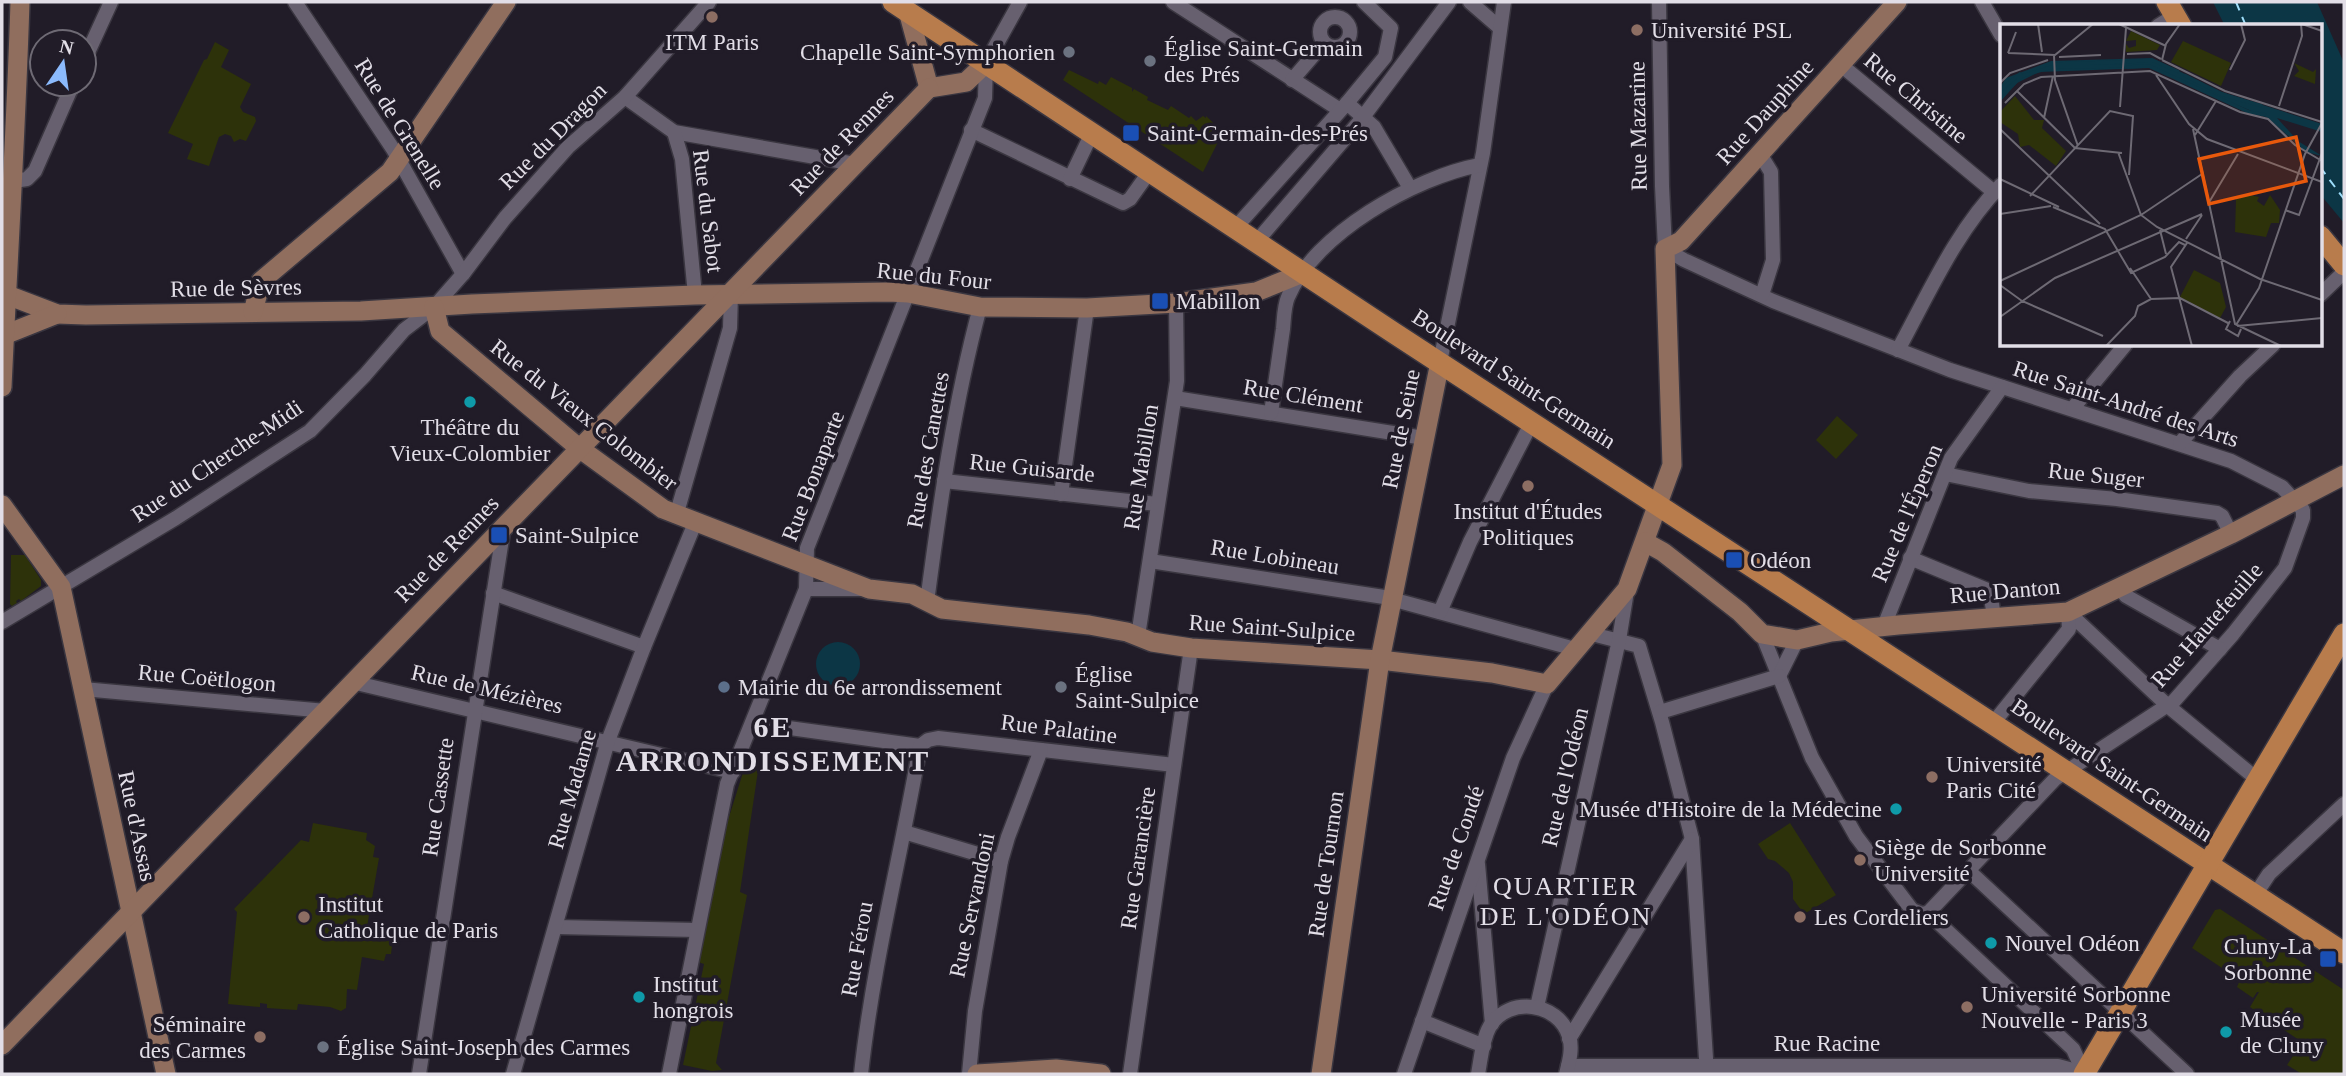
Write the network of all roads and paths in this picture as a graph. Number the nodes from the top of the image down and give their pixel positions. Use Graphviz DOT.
graph roads {
  1 [pos="20,2"];
  2 [pos="111,2"];
  3 [pos="295,2"];
  4 [pos="506,2"];
  5 [pos="709,2"];
  6 [pos="1020,2"];
  7 [pos="1173,2"];
  8 [pos="1363,2"];
  9 [pos="1449,2"];
  10 [pos="1470,2"];
  11 [pos="1504,2"];
  12 [pos="1660,2"];
  13 [pos="1982,2"];
  14 [pos="1892,4"];
  15 [pos="904,5"];
  16 [pos="1346,20"];
  17 [pos="1500,28"];
  18 [pos="98,30"];
  19 [pos="2000,33"];
  20 [pos="1324,43"];
  21 [pos="986,63"];
  22 [pos="1841,65"];
  23 [pos="1292,79"];
  24 [pos="929,88"];
  25 [pos="625,97"];
  26 [pos="68,98"];
  27 [pos="1343,106"];
  28 [pos="1363,116"];
  29 [pos="971,130"];
  30 [pos="674,132"];
  31 [pos="1092,133"];
  32 [pos="9,136"];
  33 [pos="1760,154"];
  34 [pos="398,159"];
  35 [pos="855,164"];
  36 [pos="1480,165"];
  37 [pos="1150,171"];
  38 [pos="1070,179"];
  39 [pos="14,181"];
  40 [pos="1410,188"];
  41 [pos="1997,188"];
  42 [pos="1236,227"];
  43 [pos="2322,238"];
  44 [pos="1257,241"];
  45 [pos="1665,248"];
  46 [pos="2344,265"];
  47 [pos="1303,272"];
  48 [pos="2344,272"];
  49 [pos="463,274"];
  50 [pos="908,293"];
  51 [pos="2322,293"];
  52 [pos="4,294"];
  53 [pos="731,294"];
  54 [pos="695,295"];
  55 [pos="1762,295"];
  56 [pos="1176,303"];
  57 [pos="472,304"];
  58 [pos="980,307"];
  59 [pos="425,308"];
  60 [pos="1087,308"];
  61 [pos="253,312"];
  62 [pos="57,314"];
  63 [pos="4,335"];
  64 [pos="2124,346"];
  65 [pos="2272,346"];
  66 [pos="1898,350"];
  67 [pos="1440,362"];
  68 [pos="2,387"];
  69 [pos="2001,387"];
  70 [pos="1175,398"];
  71 [pos="2073,408"];
  72 [pos="1271,414"];
  73 [pos="1532,422"];
  74 [pos="1424,438"];
  75 [pos="2180,443"];
  76 [pos="579,448"];
  77 [pos="1945,474"];
  78 [pos="2344,475"];
  79 [pos="944,481"];
  80 [pos="1060,494"];
  81 [pos="2295,501"];
  82 [pos="1157,504"];
  83 [pos="2,505"];
  84 [pos="1659,505"];
  85 [pos="676,516"];
  86 [pos="695,523"];
  87 [pos="504,526"];
  88 [pos="2231,534"];
  89 [pos="1645,542"];
  90 [pos="1910,558"];
  91 [pos="1150,561"];
  92 [pos="807,565"];
  93 [pos="61,587"];
  94 [pos="806,589"];
  95 [pos="869,589"];
  96 [pos="1627,589"];
  97 [pos="2120,589"];
  98 [pos="493,593"];
  99 [pos="1393,600"];
  100 [pos="927,601"];
  101 [pos="1440,612"];
  102 [pos="2068,612"];
  103 [pos="1994,617"];
  104 [pos="2,622"];
  105 [pos="1884,626"];
  106 [pos="1850,630"];
  107 [pos="1588,633"];
  108 [pos="1762,634"];
  109 [pos="2344,634"];
  110 [pos="1138,636"];
  111 [pos="1619,640"];
  112 [pos="1797,640"];
  113 [pos="644,648"];
  114 [pos="1191,648"];
  115 [pos="1575,649"];
  116 [pos="2220,649"];
  117 [pos="1380,660"];
  118 [pos="1779,676"];
  119 [pos="352,682"];
  120 [pos="1547,684"];
  121 [pos="83,689"];
  122 [pos="2168,706"];
  123 [pos="474,709"];
  124 [pos="326,710"];
  125 [pos="1660,712"];
  126 [pos="1994,722"];
  127 [pos="753,723"];
  128 [pos="608,741"];
  129 [pos="920,746"];
  130 [pos="1041,750"];
  131 [pos="1174,765"];
  132 [pos="733,772"];
  133 [pos="2066,772"];
  134 [pos="2258,780"];
  135 [pos="2344,804"];
  136 [pos="904,832"];
  137 [pos="1692,839"];
  138 [pos="1477,859"];
  139 [pos="1002,861"];
  140 [pos="2208,866"];
  141 [pos="1969,871"];
  142 [pos="2255,895"];
  143 [pos="131,911"];
  144 [pos="1928,913"];
  145 [pos="556,928"];
  146 [pos="697,930"];
  147 [pos="2344,953"];
  148 [pos="1537,1007"];
  149 [pos="2121,1013"];
  150 [pos="1422,1021"];
  151 [pos="1492,1024"];
  152 [pos="1569,1039"];
  153 [pos="2,1045"];
  154 [pos="1484,1046"];
  155 [pos="1567,1070"];
  156 [pos="1706,1070"];
  157 [pos="166,1074"];
  158 [pos="419,1074"];
  159 [pos="513,1074"];
  160 [pos="669,1074"];
  161 [pos="861,1074"];
  162 [pos="969,1074"];
  163 [pos="977,1074"];
  164 [pos="1101,1074"];
  165 [pos="1130,1074"];
  166 [pos="1321,1074"];
  167 [pos="1404,1074"];
  168 [pos="1478,1074"];
  169 [pos="2085,1074"];
  170 [pos="2187,1074"];
  1 -- 32 [label="street"];
  2 -- 18 [label="street"];
  3 -- 34 [label="street, Rue de Grenelle"];
  4 -- 34 [label="street"];
  5 -- 25 [label="street, Rue du Dragon"];
  6 -- 21 [label="street"];
  7 -- 23 [label="street"];
  8 -- 16 [label="street"];
  8 -- 27 [label="street"];
  9 -- 28 [label="street"];
  10 -- 17 [label="street"];
  11 -- 17 [label="street, Rue de Seine"];
  12 -- 45 [label="street, Rue Mazarine"];
  13 -- 19 [label="street"];
  14 -- 22 [label="street, Rue Dauphine"];
  15 -- 21 [label="main road, Boulevard Saint-Germain"];
  15 -- 24 [label="street"];
  16 -- 20 [label="street"];
  16 -- 20 [label="street"];
  17 -- 36 [label="street, Rue de Seine"];
  20 -- 23 [label="street"];
  21 -- 24 [label="street"];
  21 -- 29 [label="street, Rue Bonaparte"];
  21 -- 31 [label="main road, Boulevard Saint-Germain"];
  22 -- 33 [label="street, Rue Dauphine"];
  22 -- 41 [label="street, Rue Christine"];
  23 -- 27 [label="street"];
  24 -- 35 [label="street, Rue de Rennes"];
  25 -- 30 [label="street"];
  25 -- 49 [label="street, Rue du Dragon"];
  26 -- 39 [label="street"];
  27 -- 28 [label="street"];
  27 -- 42 [label="street"];
  28 -- 40 [label="street"];
  28 -- 44 [label="street"];
  29 -- 38 [label="street"];
  29 -- 50 [label="street, Rue Bonaparte"];
  30 -- 35 [label="street"];
  30 -- 54 [label="street, Rue du Sabot"];
  31 -- 37 [label="main road, Boulevard Saint-Germain"];
  31 -- 38 [label="street"];
  32 -- 39 [label="street"];
  33 -- 45 [label="street, Rue Dauphine"];
  33 -- 55 [label="street"];
  34 -- 49 [label="street, Rue de Grenelle"];
  34 -- 61 [label="street"];
  35 -- 53 [label="street, Rue de Rennes"];
  36 -- 40 [label="street"];
  36 -- 67 [label="street, Rue de Seine"];
  37 -- 38 [label="street"];
  37 -- 42 [label="main road, Boulevard Saint-Germain"];
  39 -- 52 [label="street"];
  40 -- 47 [label="street"];
  41 -- 66 [label="street"];
  42 -- 44 [label="main road, Boulevard Saint-Germain"];
  43 -- 46 [label="main road"];
  44 -- 47 [label="main road, Boulevard Saint-Germain"];
  45 -- 55 [label="street, Rue Saint-André des Arts"];
  45 -- 84 [label="street"];
  47 -- 56 [label="street, Rue du Four"];
  47 -- 67 [label="main road, Boulevard Saint-Germain"];
  47 -- 72 [label="street"];
  48 -- 51 [label="street"];
  49 -- 59 [label="street, Rue du Dragon"];
  50 -- 53 [label="street, Rue du Four"];
  50 -- 58 [label="street, Rue du Four"];
  50 -- 92 [label="street, Rue Bonaparte"];
  52 -- 62 [label="street, Rue de Sèvres"];
  52 -- 63 [label="street"];
  53 -- 54 [label="street, Rue du Four"];
  53 -- 76 [label="street, Rue de Rennes"];
  53 -- 85 [label="street"];
  54 -- 57 [label="street, Rue du Four"];
  55 -- 66 [label="street, Rue Saint-André des Arts"];
  56 -- 60 [label="street, Rue du Four"];
  56 -- 70 [label="street, Rue Mabillon"];
  57 -- 59 [label="street, Rue de Sèvres"];
  58 -- 60 [label="street, Rue du Four"];
  58 -- 79 [label="street, Rue des Canettes"];
  59 -- 61 [label="street, Rue de Sèvres"];
  59 -- 76 [label="street, Rue du Vieux Colombier"];
  59 -- 93 [label="street, Rue du Cherche-Midi"];
  60 -- 80 [label="street"];
  61 -- 62 [label="street, Rue de Sèvres"];
  62 -- 63 [label="street, Rue de Sèvres"];
  63 -- 68 [label="street"];
  64 -- 71 [label="street"];
  65 -- 75 [label="street"];
  66 -- 69 [label="street, Rue Saint-André des Arts"];
  67 -- 73 [label="main road, Boulevard Saint-Germain"];
  67 -- 74 [label="street, Rue de Seine"];
  69 -- 71 [label="street, Rue Saint-André des Arts"];
  69 -- 77 [label="street, Rue de l'Éperon"];
  70 -- 72 [label="street, Rue Clément"];
  70 -- 82 [label="street, Rue Mabillon"];
  71 -- 75 [label="street, Rue Saint-André des Arts"];
  72 -- 74 [label="street, Rue Clément"];
  73 -- 84 [label="main road, Boulevard Saint-Germain"];
  73 -- 101 [label="street"];
  74 -- 99 [label="street, Rue de Seine"];
  75 -- 81 [label="street, Rue Saint-André des Arts"];
  76 -- 85 [label="street, Rue du Vieux Colombier"];
  76 -- 87 [label="street, Rue de Rennes"];
  77 -- 88 [label="street, Rue Suger"];
  77 -- 90 [label="street, Rue de l'Éperon"];
  78 -- 81 [label="street, Rue Danton"];
  79 -- 80 [label="street, Rue Guisarde"];
  79 -- 100 [label="street, Rue des Canettes"];
  80 -- 82 [label="street, Rue Guisarde"];
  81 -- 88 [label="street, Rue Danton"];
  81 -- 116 [label="street, Rue Hautefeuille"];
  82 -- 91 [label="street, Rue Mabillon"];
  83 -- 93 [label="street"];
  84 -- 89 [label="street"];
  84 -- 106 [label="main road, Boulevard Saint-Germain"];
  85 -- 86 [label="street, Rue du Vieux Colombier"];
  86 -- 92 [label="street, Rue du Vieux Colombier"];
  86 -- 113 [label="street, Rue Madame"];
  87 -- 98 [label="street, Rue Cassette"];
  87 -- 119 [label="street, Rue de Rennes"];
  88 -- 97 [label="street, Rue Danton"];
  89 -- 96 [label="street"];
  89 -- 108 [label="street"];
  90 -- 103 [label="street"];
  90 -- 105 [label="street, Rue de l'Éperon"];
  91 -- 99 [label="street, Rue Lobineau"];
  91 -- 110 [label="street, Rue Mabillon"];
  92 -- 94 [label="street, Rue Bonaparte"];
  92 -- 95 [label="street, Rue du Vieux Colombier"];
  93 -- 104 [label="street, Rue du Cherche-Midi"];
  93 -- 121 [label="street, Rue d'Assas"];
  94 -- 95 [label="street"];
  94 -- 127 [label="street, Rue Bonaparte"];
  95 -- 100 [label="street, Rue du Vieux Colombier"];
  96 -- 107 [label="street, Rue de Condé"];
  96 -- 111 [label="street, Rue de l'Odéon"];
  97 -- 102 [label="street, Rue Danton"];
  97 -- 116 [label="street"];
  98 -- 113 [label="street"];
  98 -- 123 [label="street, Rue Cassette"];
  99 -- 101 [label="street, Rue Lobineau"];
  99 -- 117 [label="street, Rue de Seine"];
  100 -- 110 [label="street, Rue Saint-Sulpice"];
  101 -- 115 [label="street, Rue Lobineau"];
  102 -- 103 [label="street, Rue Danton"];
  102 -- 122 [label="street"];
  102 -- 126 [label="street"];
  103 -- 105 [label="street, Rue Danton"];
  105 -- 106 [label="street, Rue Danton"];
  106 -- 112 [label="street"];
  106 -- 126 [label="main road, Boulevard Saint-Germain"];
  107 -- 111 [label="street"];
  107 -- 115 [label="street, Rue de Condé"];
  108 -- 112 [label="street"];
  108 -- 118 [label="street"];
  109 -- 134 [label="main road"];
  110 -- 114 [label="street, Rue Saint-Sulpice"];
  111 -- 125 [label="street"];
  111 -- 148 [label="street, Rue de l'Odéon"];
  112 -- 118 [label="street"];
  113 -- 128 [label="street, Rue Madame"];
  114 -- 117 [label="street, Rue Saint-Sulpice"];
  114 -- 131 [label="street, Rue Garancière"];
  115 -- 120 [label="street, Rue de Condé"];
  116 -- 122 [label="street, Rue Hautefeuille"];
  117 -- 120 [label="street, Rue Saint-Sulpice"];
  117 -- 166 [label="street, Rue de Tournon"];
  118 -- 125 [label="street"];
  118 -- 144 [label="street"];
  119 -- 123 [label="street, Rue de Mézières"];
  119 -- 124 [label="street, Rue de Rennes"];
  120 -- 138 [label="street, Rue de Condé"];
  121 -- 124 [label="street, Rue Coëtlogon"];
  121 -- 143 [label="street, Rue d'Assas"];
  122 -- 133 [label="street, Rue Hautefeuille"];
  122 -- 134 [label="street"];
  123 -- 128 [label="street, Rue de Mézières"];
  123 -- 158 [label="street, Rue Cassette"];
  124 -- 143 [label="street, Rue de Rennes"];
  125 -- 137 [label="street"];
  126 -- 133 [label="main road, Boulevard Saint-Germain"];
  127 -- 129 [label="street"];
  127 -- 132 [label="street, Rue Bonaparte"];
  128 -- 132 [label="street, Rue de Mézières"];
  128 -- 145 [label="street, Rue Madame"];
  129 -- 130 [label="street, Rue Palatine"];
  129 -- 136 [label="street, Rue Férou"];
  130 -- 131 [label="street, Rue Palatine"];
  130 -- 139 [label="street, Rue Servandoni"];
  131 -- 165 [label="street, Rue Garancière"];
  132 -- 146 [label="street, Rue Bonaparte"];
  133 -- 140 [label="main road, Boulevard Saint-Germain"];
  133 -- 141 [label="street, Rue Hautefeuille"];
  134 -- 140 [label="main road"];
  135 -- 142 [label="street"];
  136 -- 139 [label="street"];
  136 -- 161 [label="street, Rue Férou"];
  137 -- 152 [label="street"];
  137 -- 156 [label="street"];
  138 -- 150 [label="street, Rue de Condé"];
  138 -- 151 [label="street"];
  139 -- 162 [label="street, Rue Servandoni"];
  140 -- 142 [label="main road, Boulevard Saint-Germain"];
  140 -- 149 [label="main road"];
  141 -- 144 [label="street, Rue Hautefeuille"];
  141 -- 149 [label="street"];
  142 -- 147 [label="main road, Boulevard Saint-Germain"];
  143 -- 153 [label="street, Rue de Rennes"];
  143 -- 157 [label="street, Rue d'Assas"];
  144 -- 169 [label="street"];
  145 -- 146 [label="street"];
  145 -- 159 [label="street, Rue Madame"];
  146 -- 160 [label="street, Rue Bonaparte"];
  148 -- 151 [label="street"];
  148 -- 152 [label="street"];
  149 -- 169 [label="main road"];
  149 -- 170 [label="street"];
  150 -- 154 [label="street"];
  150 -- 167 [label="street, Rue de Condé"];
  151 -- 154 [label="street"];
  152 -- 155 [label="street"];
  154 -- 168 [label="street"];
  155 -- 156 [label="street, Rue Racine"];
  156 -- 169 [label="street, Rue Racine"];
  163 -- 164 [label="street"];
}
